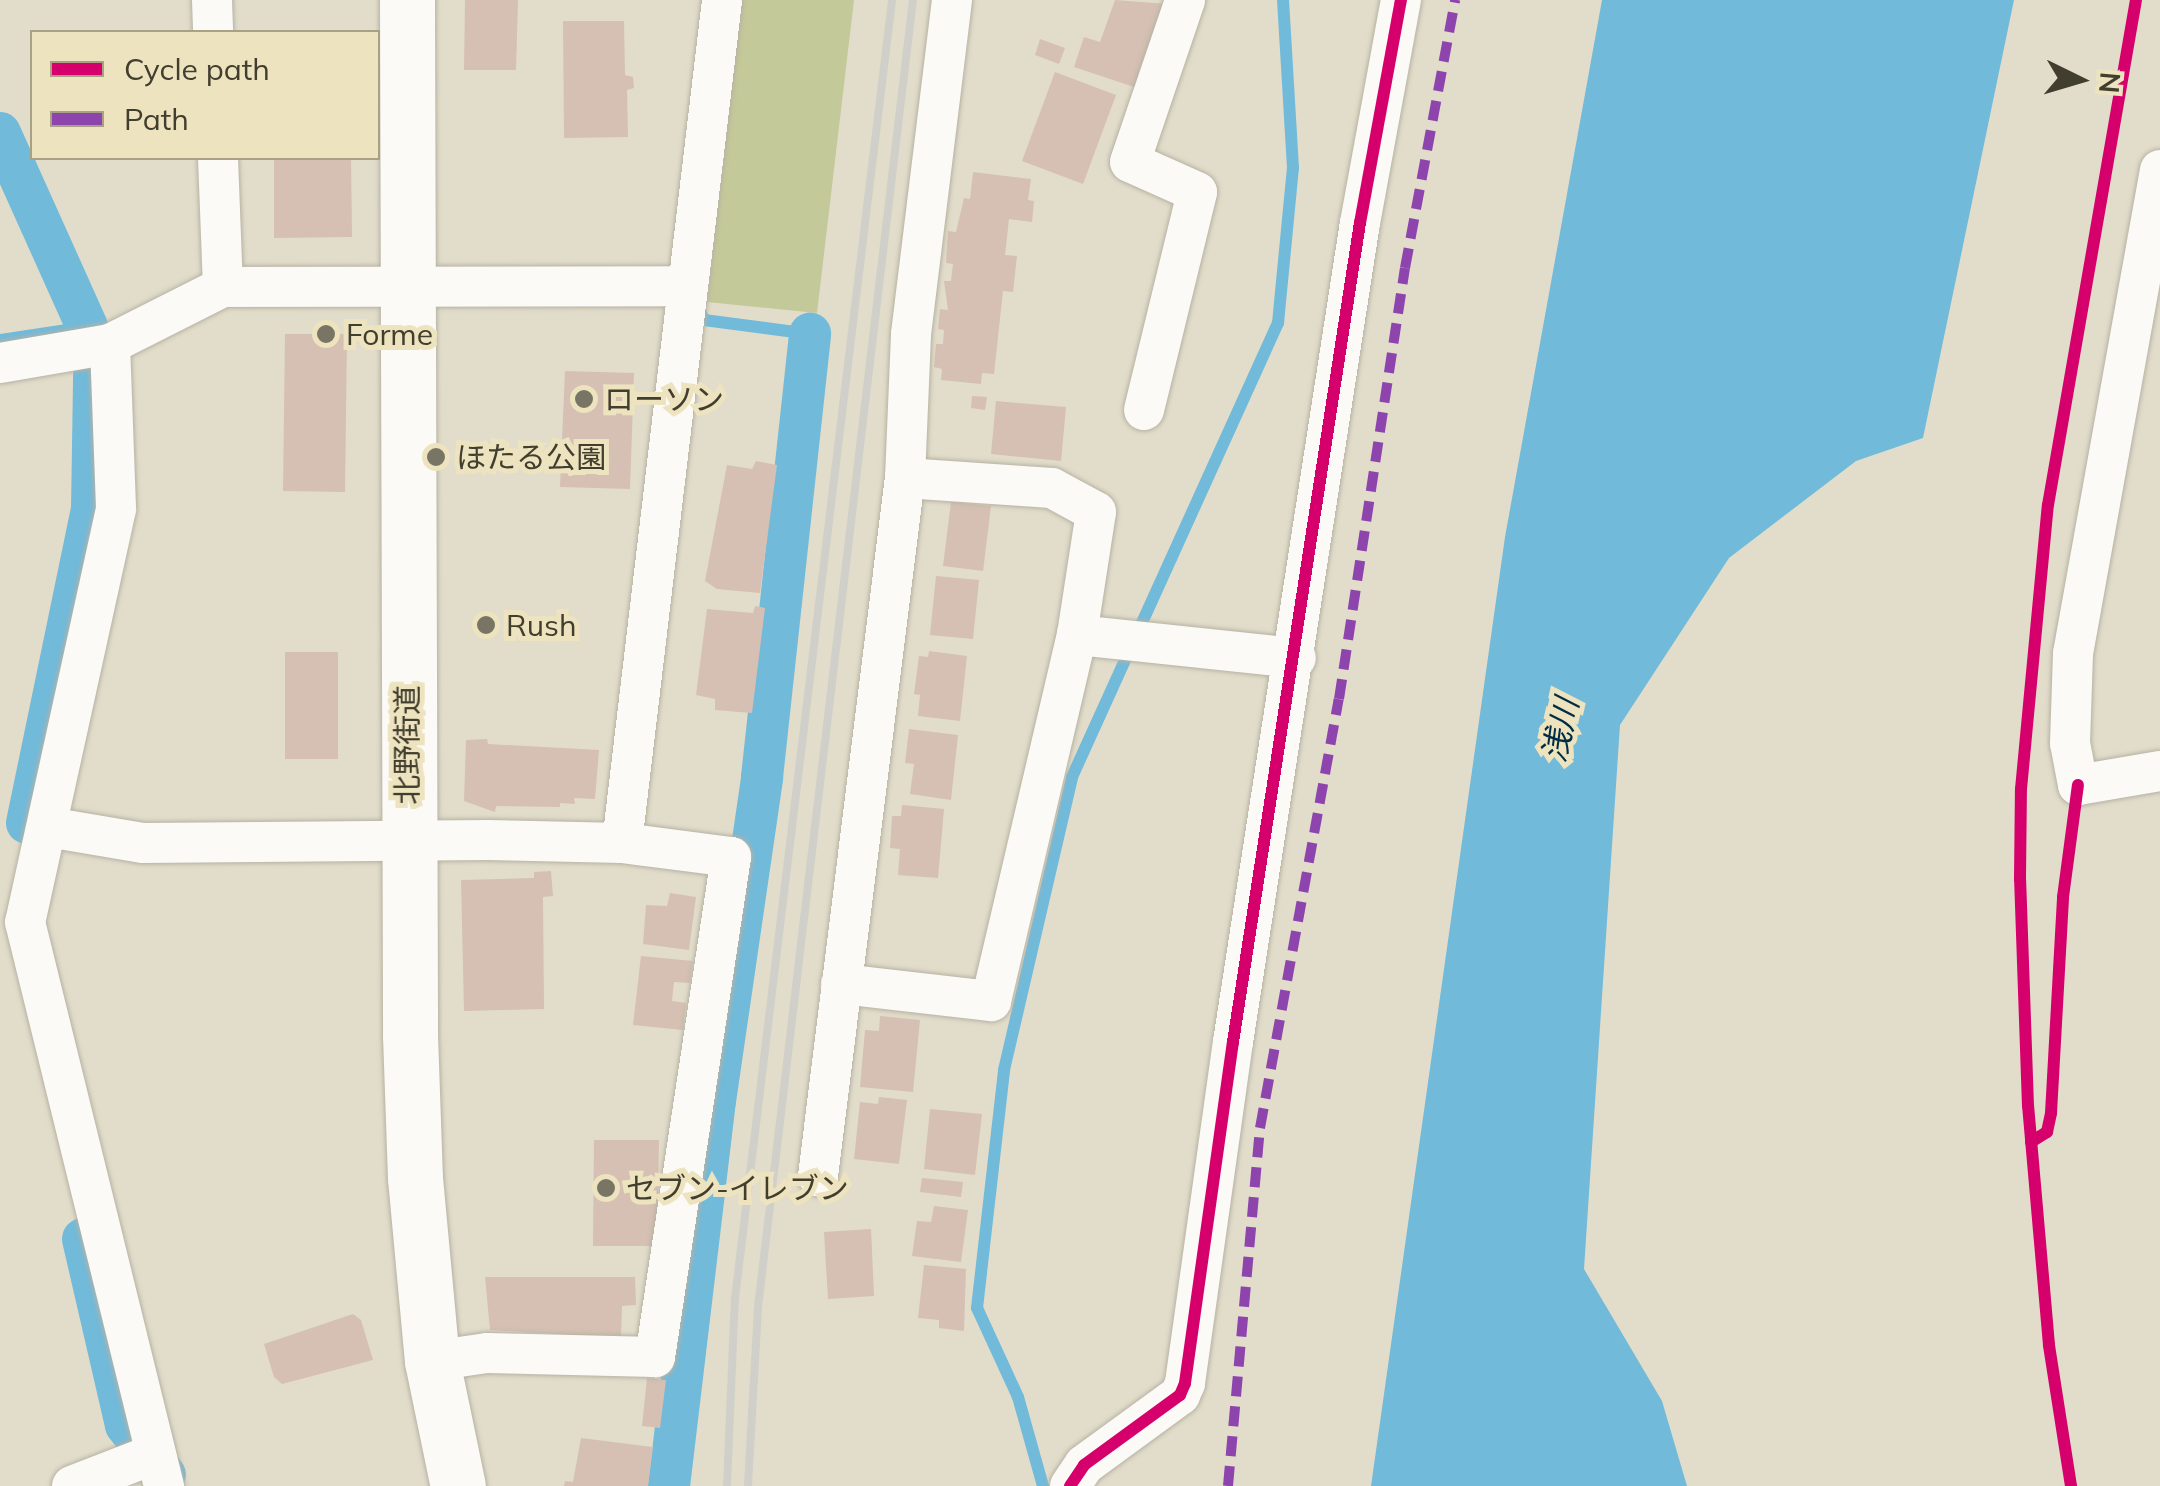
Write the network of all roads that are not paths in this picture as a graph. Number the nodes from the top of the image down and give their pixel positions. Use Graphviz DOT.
graph roads {
  1 [pos="212,0"];
  2 [pos="407,0"];
  3 [pos="722,0"];
  4 [pos="952,0"];
  5 [pos="1185,0"];
  6 [pos="1401,0"];
  7 [pos="213,30"];
  8 [pos="218,160"];
  9 [pos="2160,170"];
  10 [pos="410,284"];
  11 [pos="2149,284"];
  12 [pos="688,286"];
  13 [pos="223,287"];
  14 [pos="110,344"];
  15 [pos="0,363"];
  16 [pos="1144,410"];
  17 [pos="905,478"];
  18 [pos="1076,635"];
  19 [pos="1296,658"];
  20 [pos="2160,772"];
  21 [pos="48,827"];
  22 [pos="406,842"];
  23 [pos="622,843"];
  24 [pos="842,984"];
  25 [pos="818,1176"];
  26 [pos="432,1361"];
  27 [pos="159,1470"];
  28 [pos="72,1486"];
  29 [pos="458,1486"];
  30 [pos="1070,1486"];
  1 -- 7 [label="street"];
  2 -- 10 [label="main road, 北野街道"];
  3 -- 12 [label="street"];
  4 -- 17 [label="street"];
  5 -- 16 [label="street"];
  6 -- 19 [label="street"];
  8 -- 13 [label="street"];
  9 -- 11 [label="street"];
  10 -- 12 [label="street"];
  10 -- 13 [label="street"];
  10 -- 22 [label="main road, 北野街道"];
  11 -- 20 [label="street"];
  12 -- 23 [label="street"];
  13 -- 14 [label="street"];
  14 -- 15 [label="street"];
  14 -- 21 [label="street"];
  17 -- 18 [label="street"];
  17 -- 24 [label="street"];
  18 -- 19 [label="street"];
  18 -- 24 [label="street"];
  19 -- 30 [label="street"];
  21 -- 22 [label="street"];
  21 -- 27 [label="street"];
  22 -- 23 [label="street"];
  22 -- 26 [label="main road, 北野街道"];
  23 -- 26 [label="street"];
  24 -- 25 [label="street"];
  26 -- 29 [label="main road, 北野街道"];
  27 -- 28 [label="street"];
}
